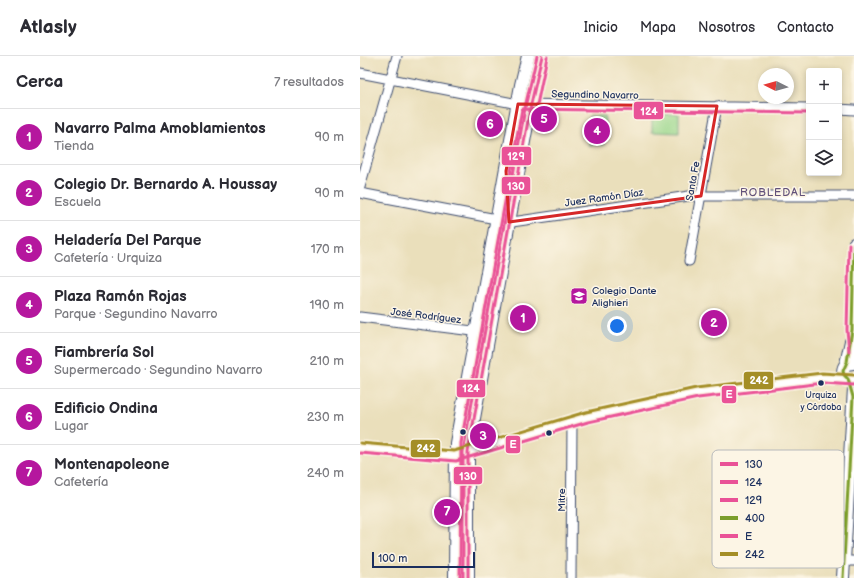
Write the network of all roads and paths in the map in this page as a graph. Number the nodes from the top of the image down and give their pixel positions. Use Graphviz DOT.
graph roads {
  1 [pos="397,56"];
  2 [pos="528,56"];
  3 [pos="542,56"];
  4 [pos="360,73"];
  5 [pos="391,79"];
  6 [pos="518,104"];
  7 [pos="531,104"];
  8 [pos="717,106"];
  9 [pos="806,108"];
  10 [pos="842,109"];
  11 [pos="854,110"];
  12 [pos="521,157"];
  13 [pos="360,187"];
  14 [pos="360,193"];
  15 [pos="701,196"];
  16 [pos="854,196"];
  17 [pos="503,221"];
  18 [pos="854,244"];
  19 [pos="689,261"];
  20 [pos="360,318"];
  21 [pos="852,330"];
  22 [pos="476,332"];
  23 [pos="489,333"];
  24 [pos="854,351"];
  25 [pos="850,377"];
  26 [pos="465,395"];
  27 [pos="572,422"];
  28 [pos="360,448"];
  29 [pos="468,452"];
  30 [pos="456,455"];
  31 [pos="852,460"];
  32 [pos="849,561"];
  33 [pos="455,578"];
  34 [pos="468,578"];
  35 [pos="571,578"];
  36 [pos="843,578"];
  1 -- 5 [label="street"];
  2 -- 6 [label="main road"];
  3 -- 7 [label="main road"];
  4 -- 5 [label="street, Segundino Navarro"];
  5 -- 6 [label="street, Segundino Navarro"];
  5 -- 13 [label="street"];
  6 -- 7 [label="street, Segundino Navarro"];
  6 -- 12 [label="main road"];
  6 -- 17 [label="main road"];
  7 -- 8 [label="street, Segundino Navarro"];
  7 -- 12 [label="main road"];
  8 -- 9 [label="street, Segundino Navarro"];
  8 -- 15 [label="street, Santa Fe"];
  10 -- 11 [label="street"];
  12 -- 17 [label="main road"];
  14 -- 17 [label="street, Juez Ramón Díaz"];
  15 -- 16 [label="street, Juez Ramón Díaz"];
  15 -- 17 [label="street, Juez Ramón Díaz"];
  15 -- 19 [label="street, Santa Fe"];
  17 -- 22 [label="main road"];
  17 -- 23 [label="main road"];
  18 -- 21 [label="main road"];
  20 -- 22 [label="street, José Rodríguez"];
  21 -- 24 [label="main road"];
  21 -- 25 [label="main road"];
  22 -- 23 [label="street, José Rodríguez"];
  22 -- 26 [label="main road"];
  23 -- 29 [label="main road"];
  25 -- 27 [label="street"];
  25 -- 31 [label="main road"];
  26 -- 29 [label="main road"];
  26 -- 30 [label="main road"];
  27 -- 29 [label="street"];
  27 -- 35 [label="street, Mitre"];
  28 -- 30 [label="street"];
  29 -- 30 [label="street"];
  29 -- 34 [label="main road"];
  30 -- 33 [label="main road"];
  31 -- 32 [label="main road"];
  32 -- 36 [label="main road"];
}
